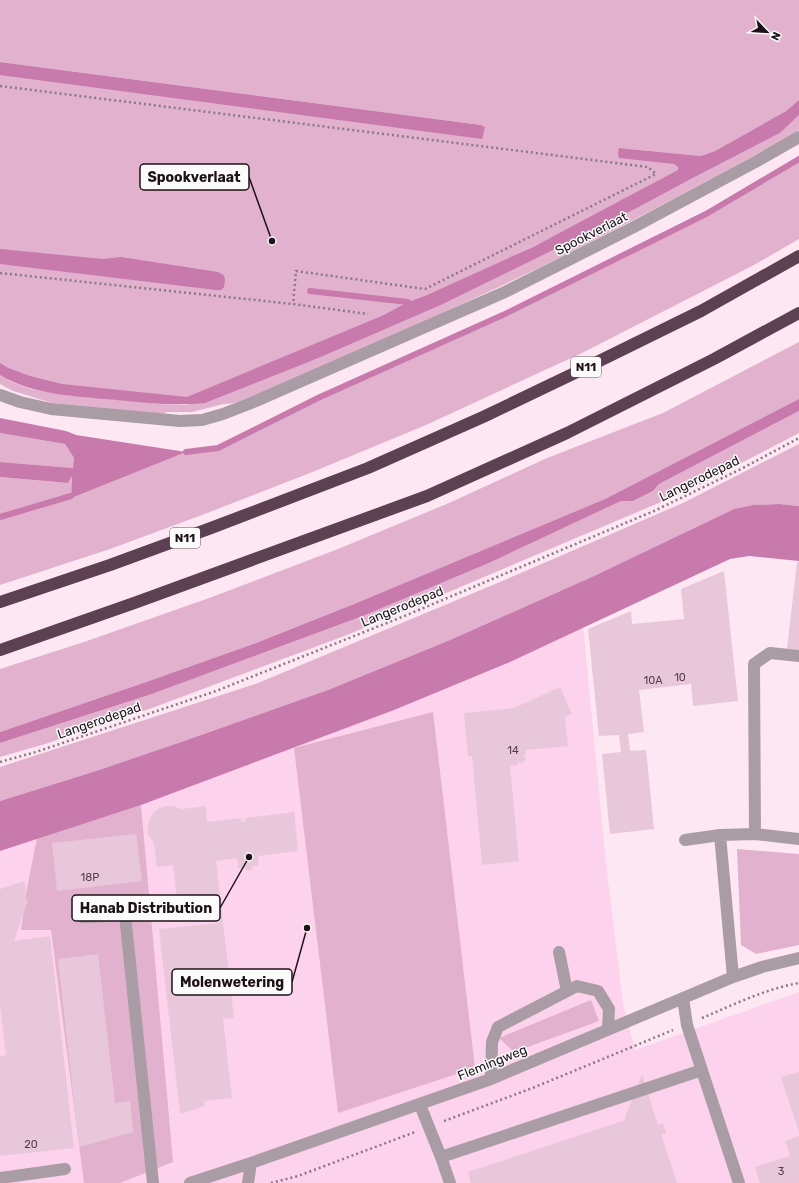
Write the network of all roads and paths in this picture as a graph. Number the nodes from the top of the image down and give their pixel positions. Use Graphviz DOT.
graph roads {
  1 [pos="0,86"];
  2 [pos="799,138"];
  3 [pos="799,256"];
  4 [pos="0,273"];
  5 [pos="292,304"];
  6 [pos="799,313"];
  7 [pos="368,314"];
  8 [pos="0,395"];
  9 [pos="799,438"];
  10 [pos="0,602"];
  11 [pos="0,650"];
  12 [pos="799,656"];
  13 [pos="0,762"];
  14 [pos="755,834"];
  15 [pos="720,835"];
  16 [pos="799,839"];
  17 [pos="686,840"];
  18 [pos="83,917"];
  19 [pos="559,952"];
  20 [pos="799,958"];
  21 [pos="733,977"];
  22 [pos="799,983"];
  23 [pos="567,991"];
  24 [pos="683,998"];
  25 [pos="687,1025"];
  26 [pos="608,1029"];
  27 [pos="702,1070"];
  28 [pos="491,1079"];
  29 [pos="420,1105"];
  30 [pos="429,1127"];
  31 [pos="441,1157"];
  32 [pos="252,1163"];
  33 [pos="65,1169"];
  34 [pos="0,1178"];
  35 [pos="153,1183"];
  36 [pos="190,1183"];
  37 [pos="248,1183"];
  38 [pos="271,1183"];
  39 [pos="450,1183"];
  40 [pos="739,1183"];
  1 -- 5 [label="path"];
  2 -- 8 [label="street, Spookverlaat"];
  3 -- 10 [label="highway, N11"];
  4 -- 5 [label="path"];
  5 -- 7 [label="path"];
  6 -- 11 [label="highway"];
  9 -- 13 [label="path, Langerodepad"];
  12 -- 14 [label="street"];
  14 -- 15 [label="street"];
  14 -- 16 [label="street"];
  15 -- 17 [label="street"];
  15 -- 21 [label="street"];
  18 -- 35 [label="street"];
  19 -- 23 [label="street"];
  20 -- 21 [label="street, Flemingweg"];
  21 -- 24 [label="street, Flemingweg"];
  22 -- 25 [label="path"];
  23 -- 26 [label="street"];
  23 -- 28 [label="street"];
  24 -- 25 [label="street"];
  24 -- 26 [label="street, Flemingweg"];
  25 -- 27 [label="street"];
  25 -- 30 [label="path"];
  26 -- 28 [label="street, Flemingweg"];
  27 -- 31 [label="street"];
  27 -- 40 [label="street"];
  28 -- 29 [label="street, Flemingweg"];
  29 -- 30 [label="street"];
  29 -- 32 [label="street, Flemingweg"];
  30 -- 31 [label="street"];
  30 -- 38 [label="path"];
  31 -- 39 [label="street"];
  32 -- 36 [label="street, Flemingweg"];
  32 -- 37 [label="street"];
  33 -- 34 [label="street"];
}
